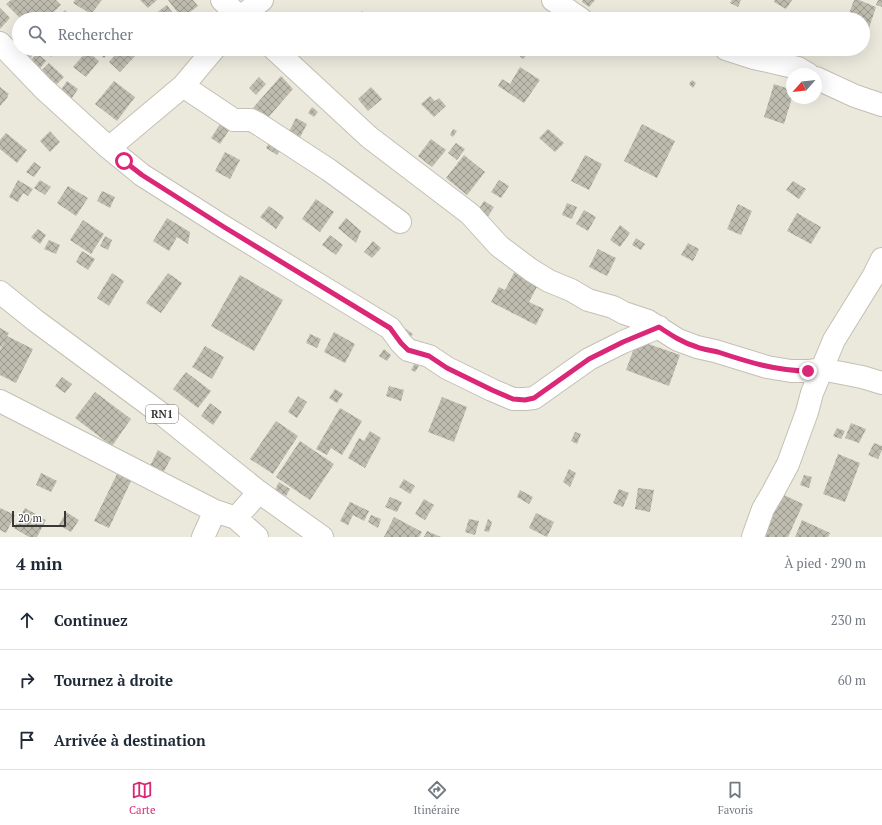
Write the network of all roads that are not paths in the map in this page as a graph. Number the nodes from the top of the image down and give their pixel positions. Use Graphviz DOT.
graph roads {
  1 [pos="222,0"];
  2 [pos="262,0"];
  3 [pos="553,0"];
  4 [pos="234,12"];
  5 [pos="247,12"];
  6 [pos="571,12"];
  7 [pos="0,44"];
  8 [pos="208,56"];
  9 [pos="282,56"];
  10 [pos="748,56"];
  11 [pos="798,68"];
  12 [pos="822,81"];
  13 [pos="183,86"];
  14 [pos="882,105"];
  15 [pos="109,148"];
  16 [pos="400,222"];
  17 [pos="882,259"];
  18 [pos="0,292"];
  19 [pos="659,327"];
  20 [pos="821,369"];
  21 [pos="882,383"];
  22 [pos="0,400"];
  23 [pos="260,492"];
  24 [pos="215,511"];
  25 [pos="236,518"];
  26 [pos="202,537"];
  27 [pos="257,537"];
  28 [pos="322,537"];
  29 [pos="753,537"];
  1 -- 4 [label="main road"];
  2 -- 5 [label="main road"];
  3 -- 6 [label="main road"];
  7 -- 15 [label="main road"];
  8 -- 13 [label="main road"];
  9 -- 19 [label="main road"];
  10 -- 11 [label="main road"];
  12 -- 14 [label="main road"];
  13 -- 15 [label="main road"];
  13 -- 16 [label="main road"];
  15 -- 19 [label="main road"];
  17 -- 20 [label="main road"];
  18 -- 23 [label="main road, RN1"];
  19 -- 20 [label="main road"];
  20 -- 21 [label="main road"];
  20 -- 29 [label="main road"];
  22 -- 24 [label="main road"];
  23 -- 25 [label="main road"];
  23 -- 28 [label="main road, RN1"];
  24 -- 25 [label="main road"];
  24 -- 26 [label="main road"];
  25 -- 27 [label="main road"];
}
